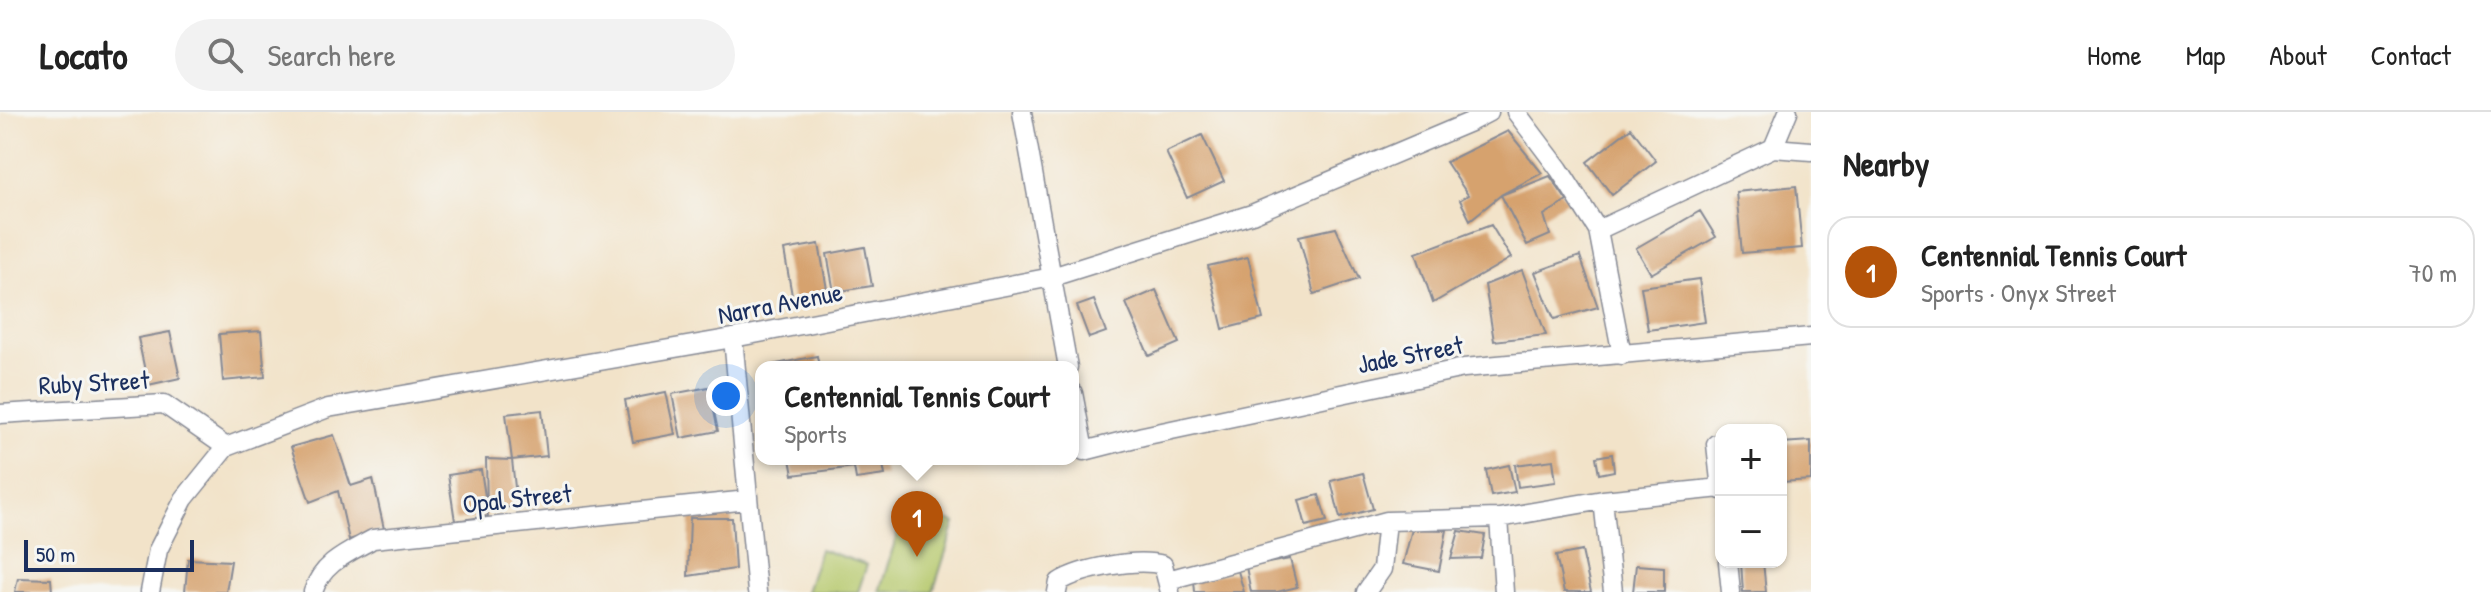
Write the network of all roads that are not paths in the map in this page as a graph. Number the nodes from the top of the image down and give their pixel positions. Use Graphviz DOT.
graph roads {
  1 [pos="1022,112"];
  2 [pos="1489,112"];
  3 [pos="1516,112"];
  4 [pos="1788,112"];
  5 [pos="1773,148"];
  6 [pos="1811,151"];
  7 [pos="1598,230"];
  8 [pos="1052,277"];
  9 [pos="1811,337"];
  10 [pos="733,338"];
  11 [pos="1622,355"];
  12 [pos="1067,361"];
  13 [pos="0,414"];
  14 [pos="1079,425"];
  15 [pos="226,447"];
  16 [pos="1715,490"];
  17 [pos="748,500"];
  18 [pos="1603,500"];
  19 [pos="1499,518"];
  20 [pos="1387,521"];
  21 [pos="1729,568"];
  22 [pos="1169,586"];
  23 [pos="150,592"];
  24 [pos="313,592"];
  25 [pos="757,592"];
  26 [pos="1057,592"];
  27 [pos="1366,592"];
  28 [pos="1504,592"];
  29 [pos="1613,592"];
  30 [pos="1731,592"];
  1 -- 8 [label="street"];
  2 -- 8 [label="street, Narra Avenue"];
  3 -- 7 [label="street"];
  4 -- 5 [label="street"];
  5 -- 6 [label="street"];
  5 -- 7 [label="street"];
  7 -- 11 [label="street"];
  8 -- 10 [label="street, Narra Avenue"];
  8 -- 12 [label="street"];
  9 -- 11 [label="street, Jade Street"];
  10 -- 15 [label="street, Narra Avenue"];
  10 -- 17 [label="street"];
  11 -- 14 [label="street, Jade Street"];
  13 -- 15 [label="street, Ruby Street"];
  15 -- 23 [label="street"];
  16 -- 18 [label="street"];
  17 -- 24 [label="street, Opal Street"];
  17 -- 25 [label="street"];
  18 -- 19 [label="street"];
  18 -- 29 [label="street"];
  19 -- 20 [label="street"];
  19 -- 28 [label="street"];
  20 -- 22 [label="street"];
  20 -- 27 [label="street"];
  21 -- 30 [label="street"];
  22 -- 26 [label="street"];
}
